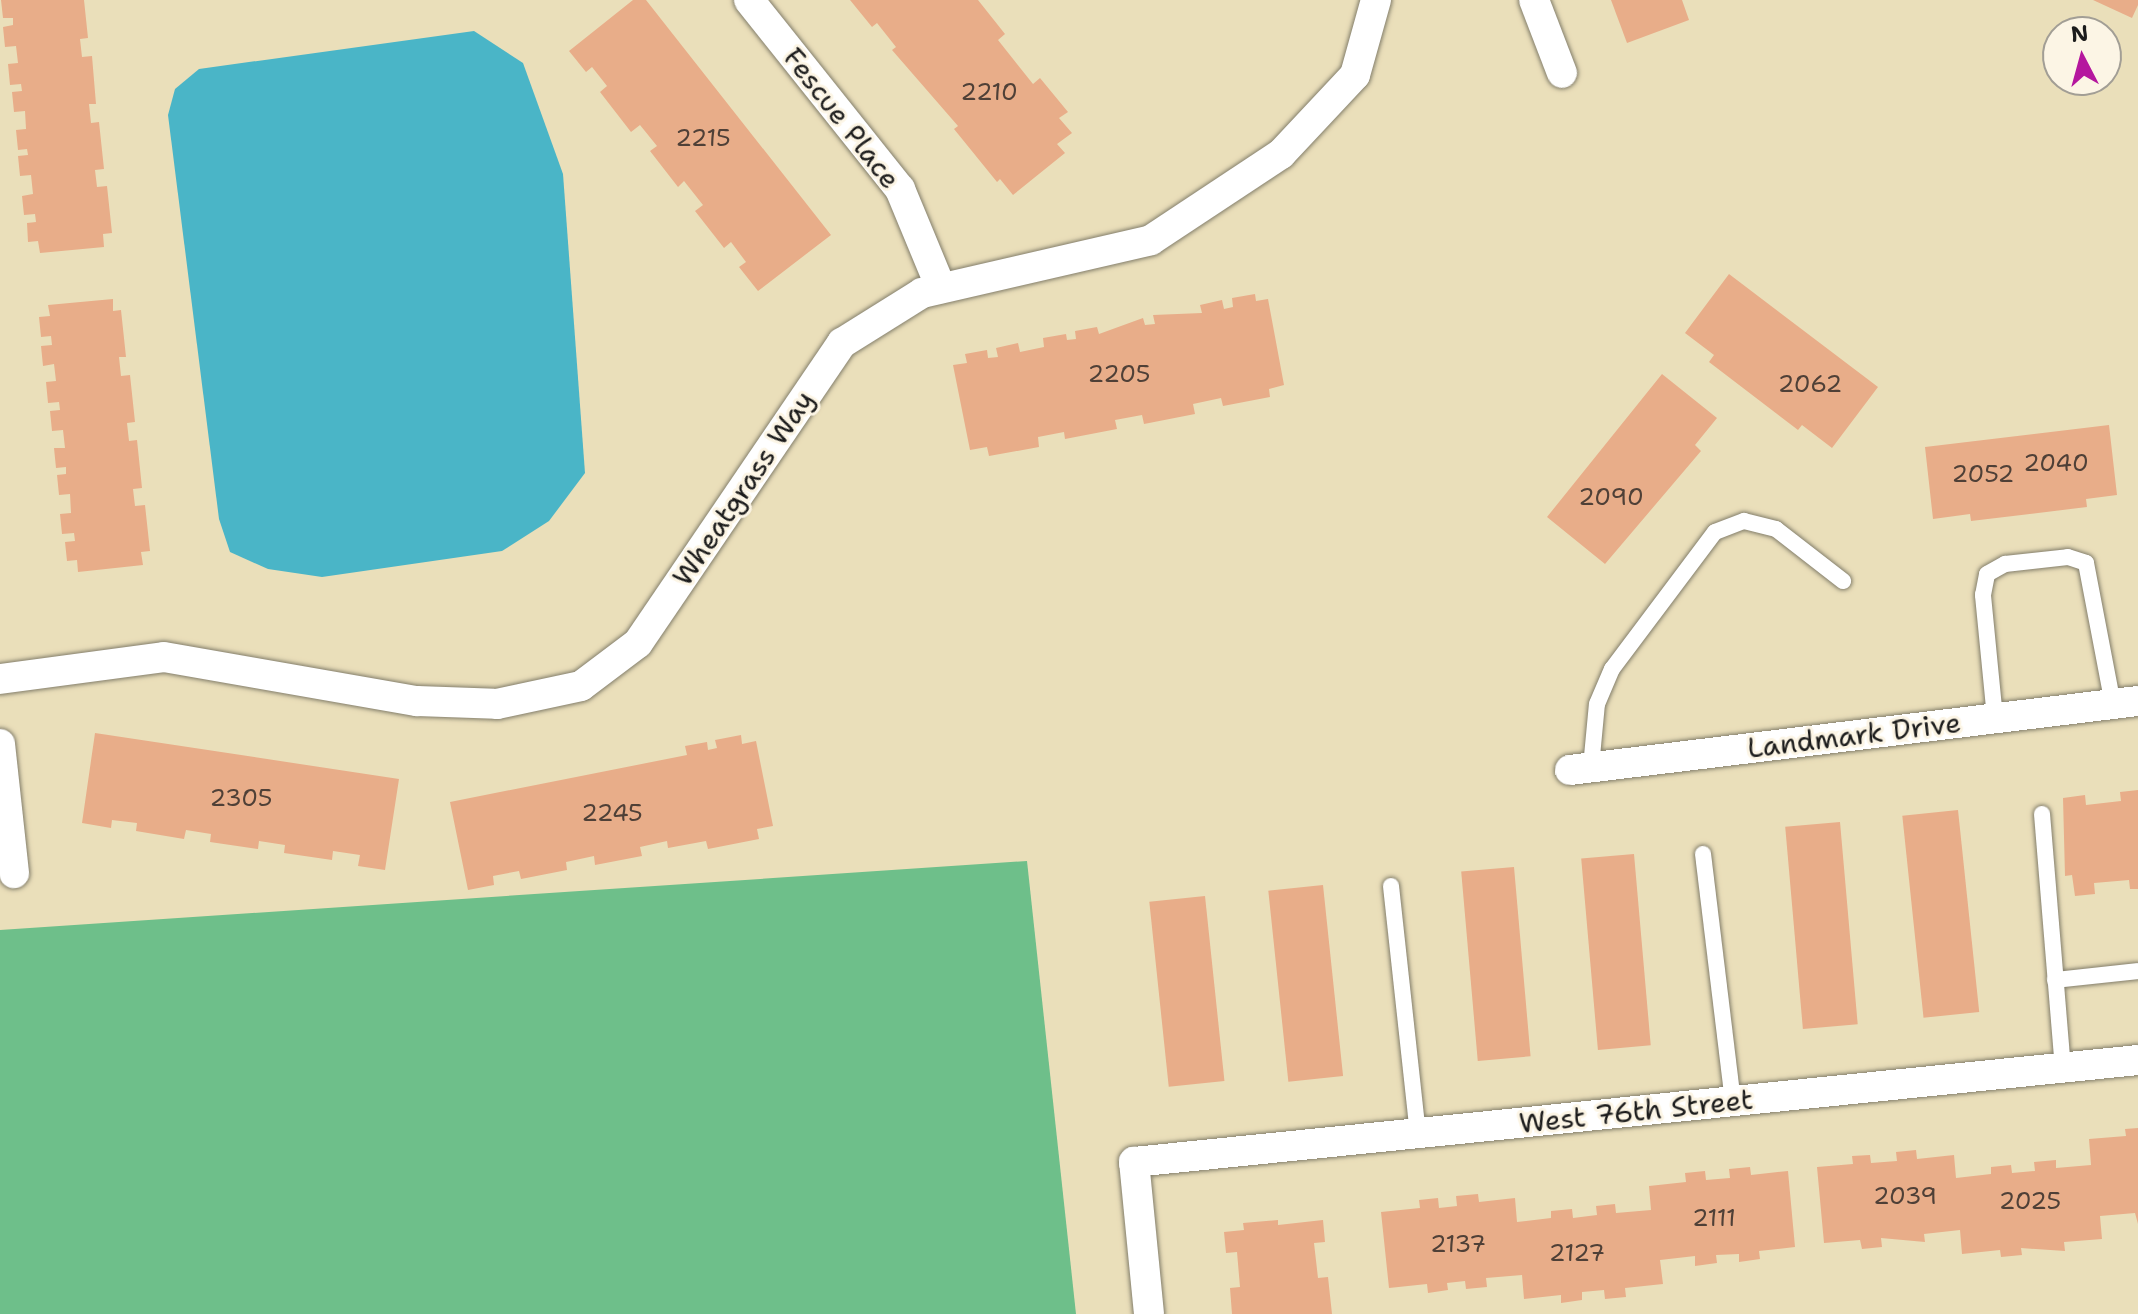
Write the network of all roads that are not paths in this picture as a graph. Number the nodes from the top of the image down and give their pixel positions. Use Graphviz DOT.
graph roads {
  1 [pos="749,0"];
  2 [pos="1376,0"];
  3 [pos="1534,0"];
  4 [pos="1562,73"];
  5 [pos="941,288"];
  6 [pos="1843,581"];
  7 [pos="0,679"];
  8 [pos="2125,703"];
  9 [pos="1995,718"];
  10 [pos="0,744"];
  11 [pos="1580,768"];
  12 [pos="2042,814"];
  13 [pos="1703,854"];
  14 [pos="14,873"];
  15 [pos="1391,886"];
  16 [pos="2138,971"];
  17 [pos="2055,980"];
  18 [pos="2138,1060"];
  19 [pos="2063,1068"];
  20 [pos="1733,1102"];
  21 [pos="1418,1133"];
  22 [pos="1149,1314"];
  1 -- 5 [label="street, Fescue Place"];
  2 -- 5 [label="street, Wheatgrass Way"];
  3 -- 4 [label="street"];
  5 -- 7 [label="street, Wheatgrass Way"];
  6 -- 11 [label="lane"];
  8 -- 9 [label="street, Landmark Drive"];
  8 -- 9 [label="lane"];
  9 -- 11 [label="street, Landmark Drive"];
  10 -- 14 [label="street"];
  12 -- 17 [label="lane"];
  13 -- 20 [label="lane"];
  15 -- 21 [label="lane"];
  16 -- 17 [label="lane"];
  17 -- 19 [label="lane"];
  18 -- 19 [label="street, West 76th Street"];
  19 -- 20 [label="street, West 76th Street"];
  20 -- 21 [label="street, West 76th Street"];
  21 -- 22 [label="street, West 76th Street"];
}
